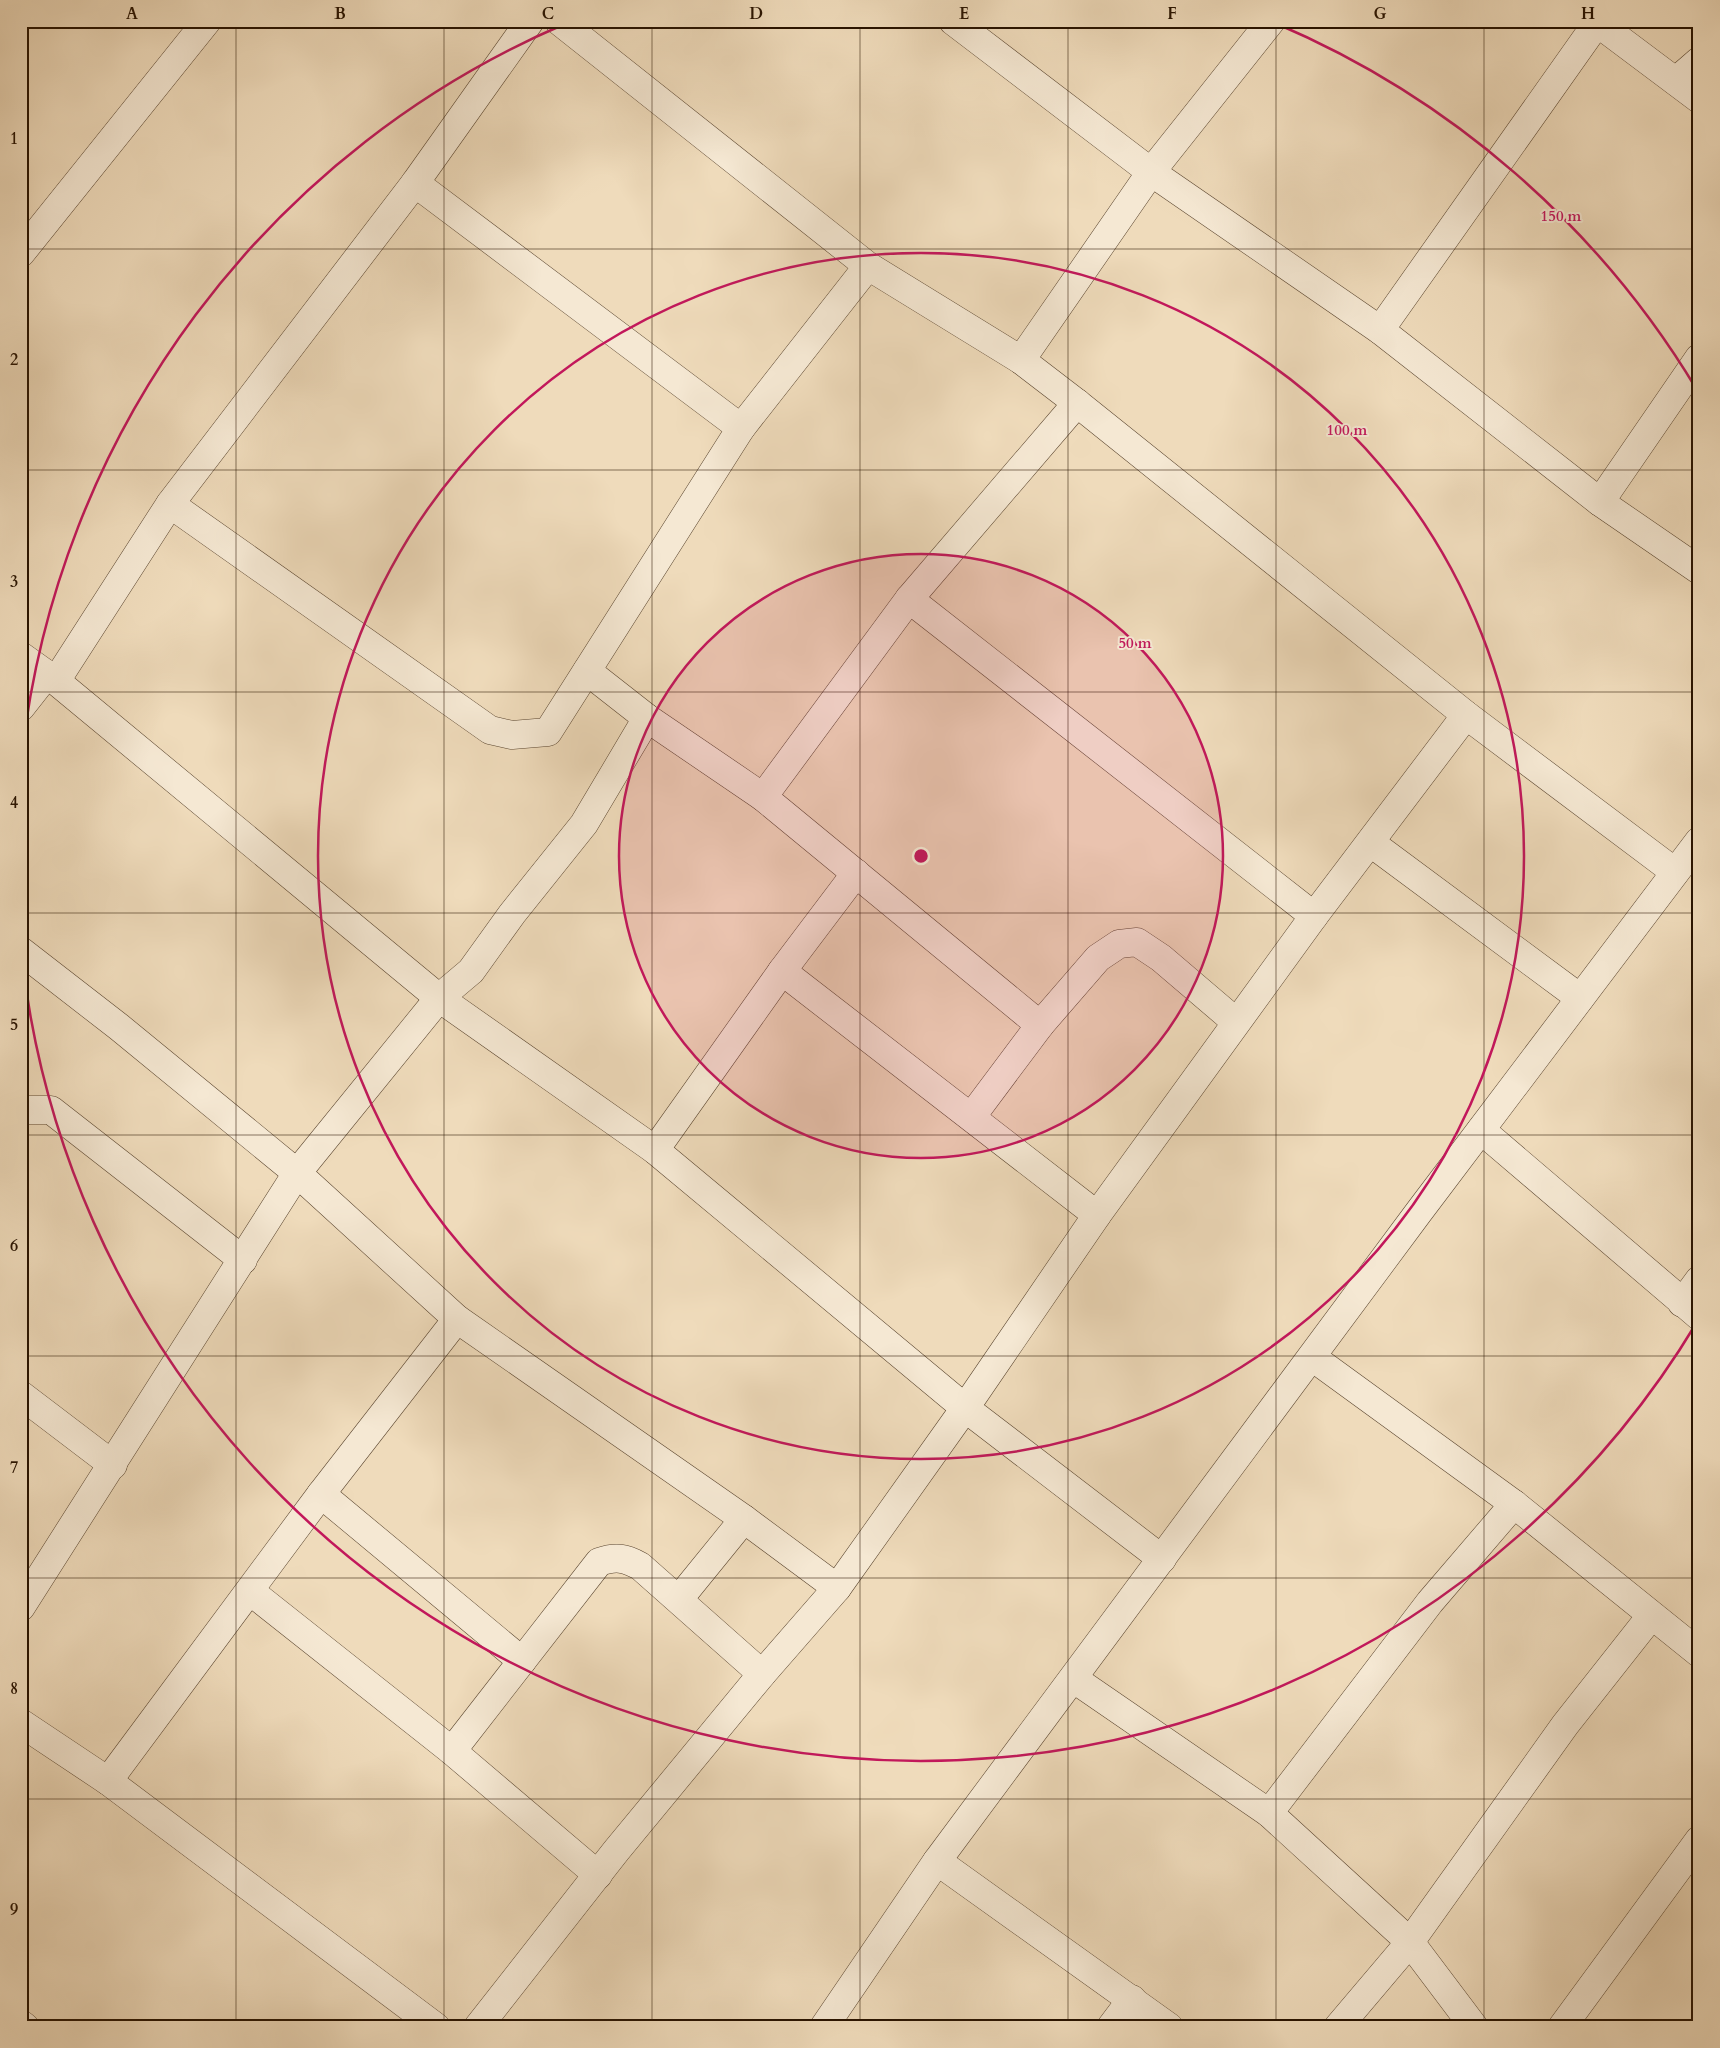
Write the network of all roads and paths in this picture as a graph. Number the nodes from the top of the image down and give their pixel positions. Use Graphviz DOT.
graph roads {
  1 [pos="207,21"];
  2 [pos="530,21"];
  3 [pos="558,21"];
  4 [pos="953,21"];
  5 [pos="1271,21"];
  6 [pos="1596,22"];
  7 [pos="1699,62"];
  8 [pos="1676,81"];
  9 [pos="1699,99"];
  10 [pos="1151,172"];
  11 [pos="415,183"];
  12 [pos="21,253"];
  13 [pos="868,266"];
  14 [pos="1380,330"];
  15 [pos="1699,358"];
  16 [pos="1021,360"];
  17 [pos="1077,403"];
  18 [pos="742,428"];
  19 [pos="1600,502"];
  20 [pos="170,504"];
  21 [pos="1699,570"];
  22 [pos="909,599"];
  23 [pos="21,656"];
  24 [pos="587,670"];
  25 [pos="52,677"];
  26 [pos="21,707"];
  27 [pos="1466,715"];
  28 [pos="647,718"];
  29 [pos="763,797"];
  30 [pos="1699,841"];
  31 [pos="1371,843"];
  32 [pos="1675,872"];
  33 [pos="856,873"];
  34 [pos="1314,916"];
  35 [pos="21,951"];
  36 [pos="782,971"];
  37 [pos="439,998"];
  38 [pos="1580,998"];
  39 [pos="1236,1022"];
  40 [pos="1040,1025"];
  41 [pos="21,1110"];
  42 [pos="972,1116"];
  43 [pos="1480,1130"];
  44 [pos="655,1150"];
  45 [pos="297,1173"];
  46 [pos="1097,1215"];
  47 [pos="243,1260"];
  48 [pos="1699,1280"];
  49 [pos="1690,1309"];
  50 [pos="458,1319"];
  51 [pos="1312,1358"];
  52 [pos="21,1395"];
  53 [pos="966,1408"];
  54 [pos="113,1465"];
  55 [pos="321,1494"];
  56 [pos="1514,1504"];
  57 [pos="744,1519"];
  58 [pos="1162,1559"];
  59 [pos="836,1588"];
  60 [pos="250,1591"];
  61 [pos="679,1599"];
  62 [pos="21,1607"];
  63 [pos="1651,1616"];
  64 [pos="1699,1653"];
  65 [pos="522,1661"];
  66 [pos="762,1674"];
  67 [pos="1074,1679"];
  68 [pos="21,1723"];
  69 [pos="452,1751"];
  70 [pos="108,1781"];
  71 [pos="1269,1813"];
  72 [pos="1699,1840"];
  73 [pos="937,1862"];
  74 [pos="598,1875"];
  75 [pos="1410,1942"];
  76 [pos="1132,1999"];
  77 [pos="21,2024"];
  78 [pos="25,2027"];
  79 [pos="436,2027"];
  80 [pos="478,2027"];
  81 [pos="824,2027"];
  82 [pos="1111,2027"];
  83 [pos="1169,2027"];
  84 [pos="1338,2027"];
  85 [pos="1474,2027"];
  86 [pos="1562,2027"];
  1 -- 12 [label="street"];
  2 -- 11 [label="street"];
  3 -- 13 [label="street"];
  4 -- 10 [label="street"];
  5 -- 10 [label="street"];
  6 -- 8 [label="street"];
  6 -- 14 [label="street"];
  7 -- 8 [label="street"];
  8 -- 9 [label="street"];
  10 -- 14 [label="street"];
  10 -- 16 [label="street"];
  11 -- 18 [label="street"];
  11 -- 20 [label="street"];
  13 -- 16 [label="street"];
  13 -- 18 [label="street"];
  14 -- 19 [label="street"];
  15 -- 19 [label="street"];
  16 -- 17 [label="street"];
  17 -- 22 [label="street"];
  17 -- 27 [label="street"];
  18 -- 24 [label="street"];
  19 -- 21 [label="street"];
  20 -- 24 [label="street"];
  20 -- 25 [label="street"];
  22 -- 29 [label="street"];
  22 -- 34 [label="street"];
  23 -- 25 [label="street"];
  24 -- 28 [label="street"];
  25 -- 26 [label="street"];
  25 -- 37 [label="street"];
  27 -- 31 [label="street"];
  27 -- 32 [label="street"];
  28 -- 29 [label="street"];
  28 -- 37 [label="street"];
  29 -- 33 [label="street"];
  30 -- 32 [label="street"];
  31 -- 34 [label="street"];
  31 -- 38 [label="street"];
  32 -- 38 [label="street"];
  33 -- 36 [label="street"];
  33 -- 40 [label="street"];
  34 -- 39 [label="street"];
  35 -- 45 [label="street"];
  36 -- 42 [label="street"];
  36 -- 44 [label="street"];
  37 -- 44 [label="street"];
  37 -- 45 [label="street"];
  38 -- 43 [label="street"];
  39 -- 40 [label="street"];
  39 -- 46 [label="street"];
  40 -- 42 [label="street"];
  41 -- 47 [label="street"];
  42 -- 46 [label="street"];
  43 -- 49 [label="street"];
  43 -- 51 [label="street"];
  44 -- 53 [label="street"];
  45 -- 47 [label="street"];
  45 -- 50 [label="street"];
  46 -- 53 [label="street"];
  47 -- 54 [label="street"];
  48 -- 49 [label="street"];
  50 -- 55 [label="street"];
  50 -- 57 [label="street"];
  51 -- 56 [label="street"];
  51 -- 58 [label="street"];
  52 -- 54 [label="street"];
  53 -- 58 [label="street"];
  53 -- 59 [label="street"];
  54 -- 62 [label="street"];
  55 -- 60 [label="street"];
  55 -- 65 [label="street"];
  56 -- 63 [label="street"];
  56 -- 71 [label="street"];
  57 -- 59 [label="street"];
  57 -- 61 [label="street"];
  58 -- 67 [label="street"];
  59 -- 66 [label="street"];
  60 -- 69 [label="street"];
  60 -- 70 [label="street"];
  61 -- 65 [label="street"];
  61 -- 66 [label="street"];
  63 -- 64 [label="street"];
  63 -- 75 [label="street"];
  65 -- 69 [label="street"];
  66 -- 74 [label="street"];
  67 -- 71 [label="street"];
  67 -- 73 [label="street"];
  68 -- 70 [label="street"];
  69 -- 74 [label="street"];
  70 -- 79 [label="street"];
  71 -- 75 [label="street"];
  72 -- 86 [label="street"];
  73 -- 76 [label="street"];
  73 -- 81 [label="street"];
  74 -- 80 [label="street"];
  75 -- 84 [label="street"];
  75 -- 85 [label="street"];
  76 -- 82 [label="street"];
  76 -- 83 [label="street"];
  77 -- 78 [label="street"];
}
